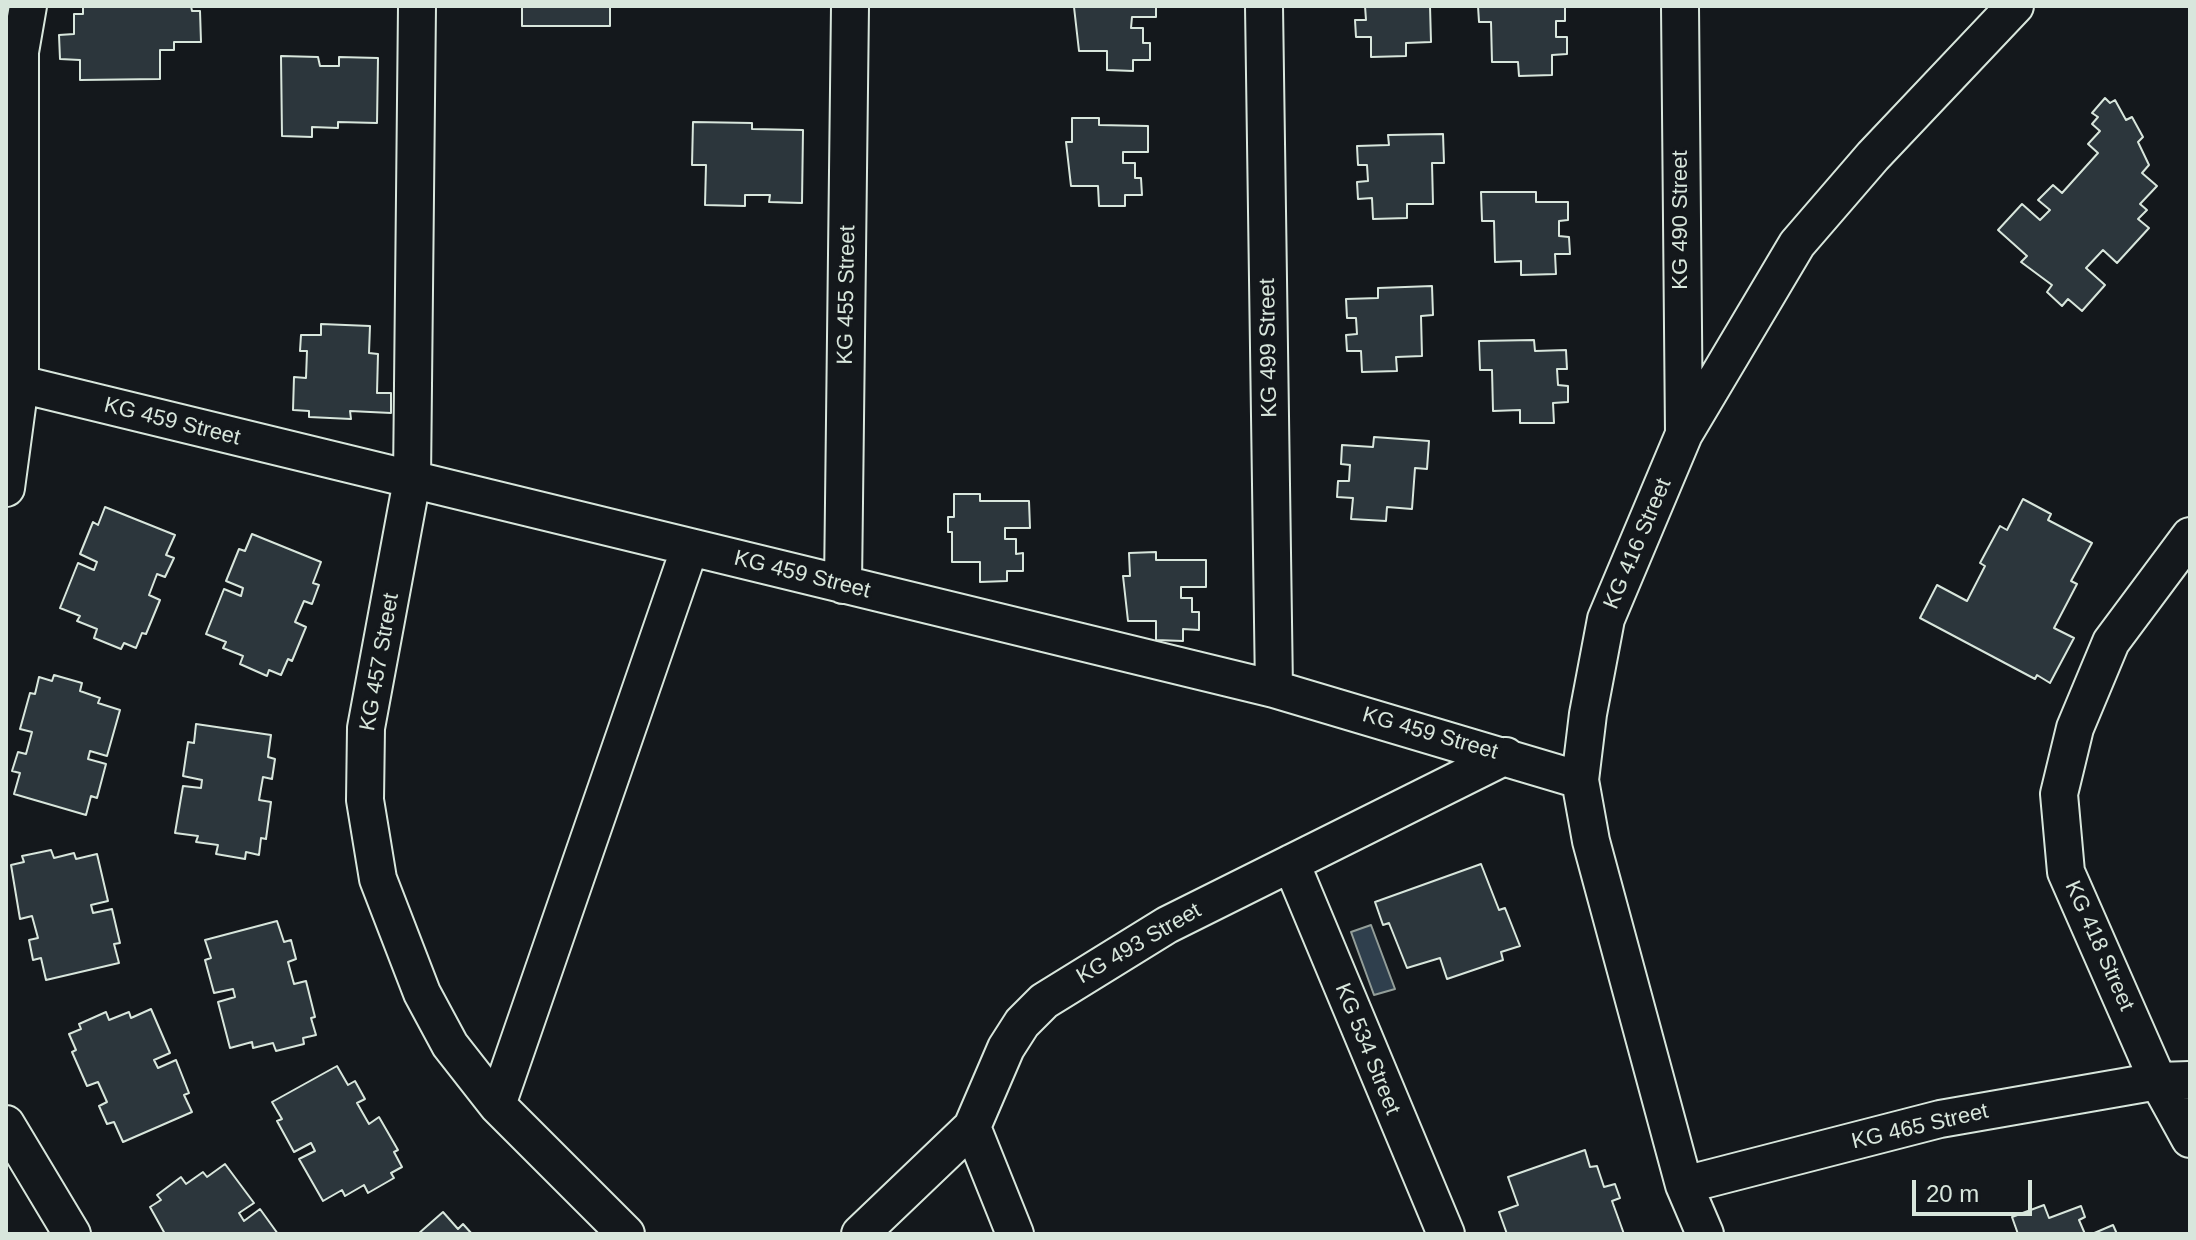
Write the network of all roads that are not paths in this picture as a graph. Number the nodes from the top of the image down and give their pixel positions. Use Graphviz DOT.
graph roads {
  1 [pos="28,6"];
  2 [pos="417,6"];
  3 [pos="850,6"];
  4 [pos="1264,6"];
  5 [pos="1680,6"];
  6 [pos="2015,6"];
  7 [pos="20,384"];
  8 [pos="1684,434"];
  9 [pos="412,480"];
  10 [pos="6,488"];
  11 [pos="2190,536"];
  12 [pos="690,547"];
  13 [pos="843,585"];
  14 [pos="1274,689"];
  15 [pos="1506,756"];
  16 [pos="1580,780"];
  17 [pos="1291,863"];
  18 [pos="2174,1080"];
  19 [pos="497,1105"];
  20 [pos="972,1127"];
  21 [pos="2190,1139"];
  22 [pos="11,1145"];
  23 [pos="1684,1185"];
  24 [pos="72,1234"];
  25 [pos="626,1234"];
  26 [pos="860,1234"];
  27 [pos="1015,1234"];
  28 [pos="1446,1234"];
  29 [pos="1705,1234"];
  1 -- 7 [label="street"];
  2 -- 9 [label="street, KG 457 Street"];
  3 -- 13 [label="street, KG 455 Street"];
  4 -- 14 [label="street, KG 499 Street"];
  5 -- 8 [label="street, KG 490 Street"];
  6 -- 8 [label="street, KG 416 Street"];
  7 -- 9 [label="street, KG 459 Street"];
  7 -- 10 [label="street"];
  8 -- 16 [label="street, KG 416 Street"];
  9 -- 12 [label="street, KG 459 Street"];
  9 -- 19 [label="street, KG 457 Street"];
  11 -- 18 [label="street, KG 418 Street"];
  12 -- 13 [label="street, KG 459 Street"];
  12 -- 19 [label="street"];
  13 -- 14 [label="street, KG 459 Street"];
  14 -- 15 [label="street, KG 459 Street"];
  15 -- 16 [label="street, KG 459 Street"];
  15 -- 17 [label="street, KG 493 Street"];
  16 -- 23 [label="street, KG 416 Street"];
  17 -- 20 [label="street, KG 493 Street"];
  17 -- 28 [label="street, KG 534 Street"];
  18 -- 21 [label="street, KG 418 Street"];
  18 -- 23 [label="street, KG 465 Street"];
  19 -- 25 [label="street, KG 457 Street"];
  20 -- 26 [label="street, KG 493 Street"];
  20 -- 27 [label="street"];
  22 -- 24 [label="street"];
  23 -- 29 [label="street, KG 416 Street"];
}
